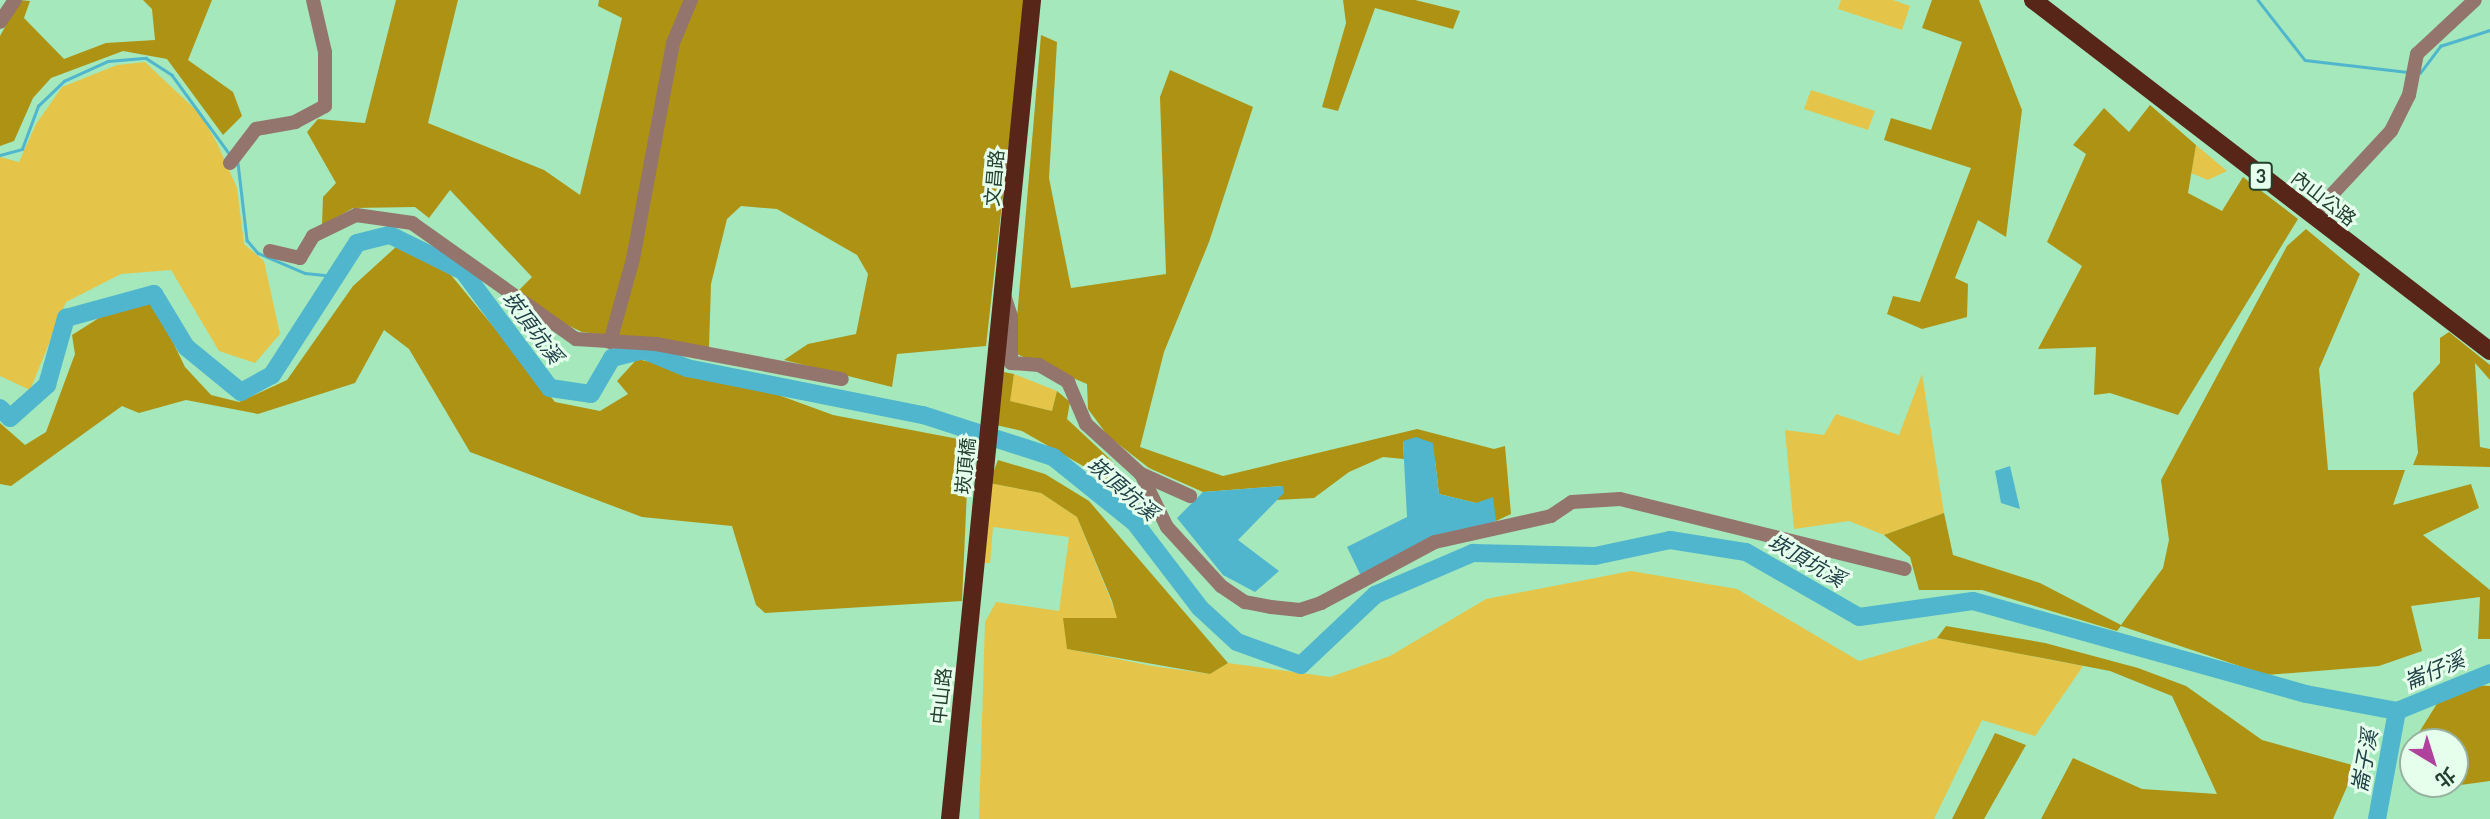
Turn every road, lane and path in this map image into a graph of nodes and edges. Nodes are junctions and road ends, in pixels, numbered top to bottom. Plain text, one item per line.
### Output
1 (15, 0) edge
2 (313, 0) edge
3 (691, 0) edge
4 (1032, 0) edge
5 (2033, 0) edge
6 (2475, 0) edge
7 (0, 22) edge
8 (230, 163) dead end
9 (2312, 216) junction
10 (270, 251) dead end
11 (1004, 295) junction
12 (610, 342) junction
13 (2490, 351) edge
14 (998, 360) joint
15 (842, 379) dead end
16 (1141, 474) junction
17 (1190, 496) dead end
18 (1905, 569) dead end
19 (974, 576) joint
20 (950, 819) edge

1 - 7 street
2 - 8 street
3 - 12 street
4 - 11 main road, 文昌路
5 - 9 main road, 內山公路 / 3
6 - 9 street
9 - 13 main road, 內山公路 / 3
10 - 12 street
11 - 14 main road, 文昌路
11 - 16 street
12 - 15 street
14 - 19 main road, 崁頂橋
16 - 17 street
16 - 18 street
19 - 20 main road, 中山路

